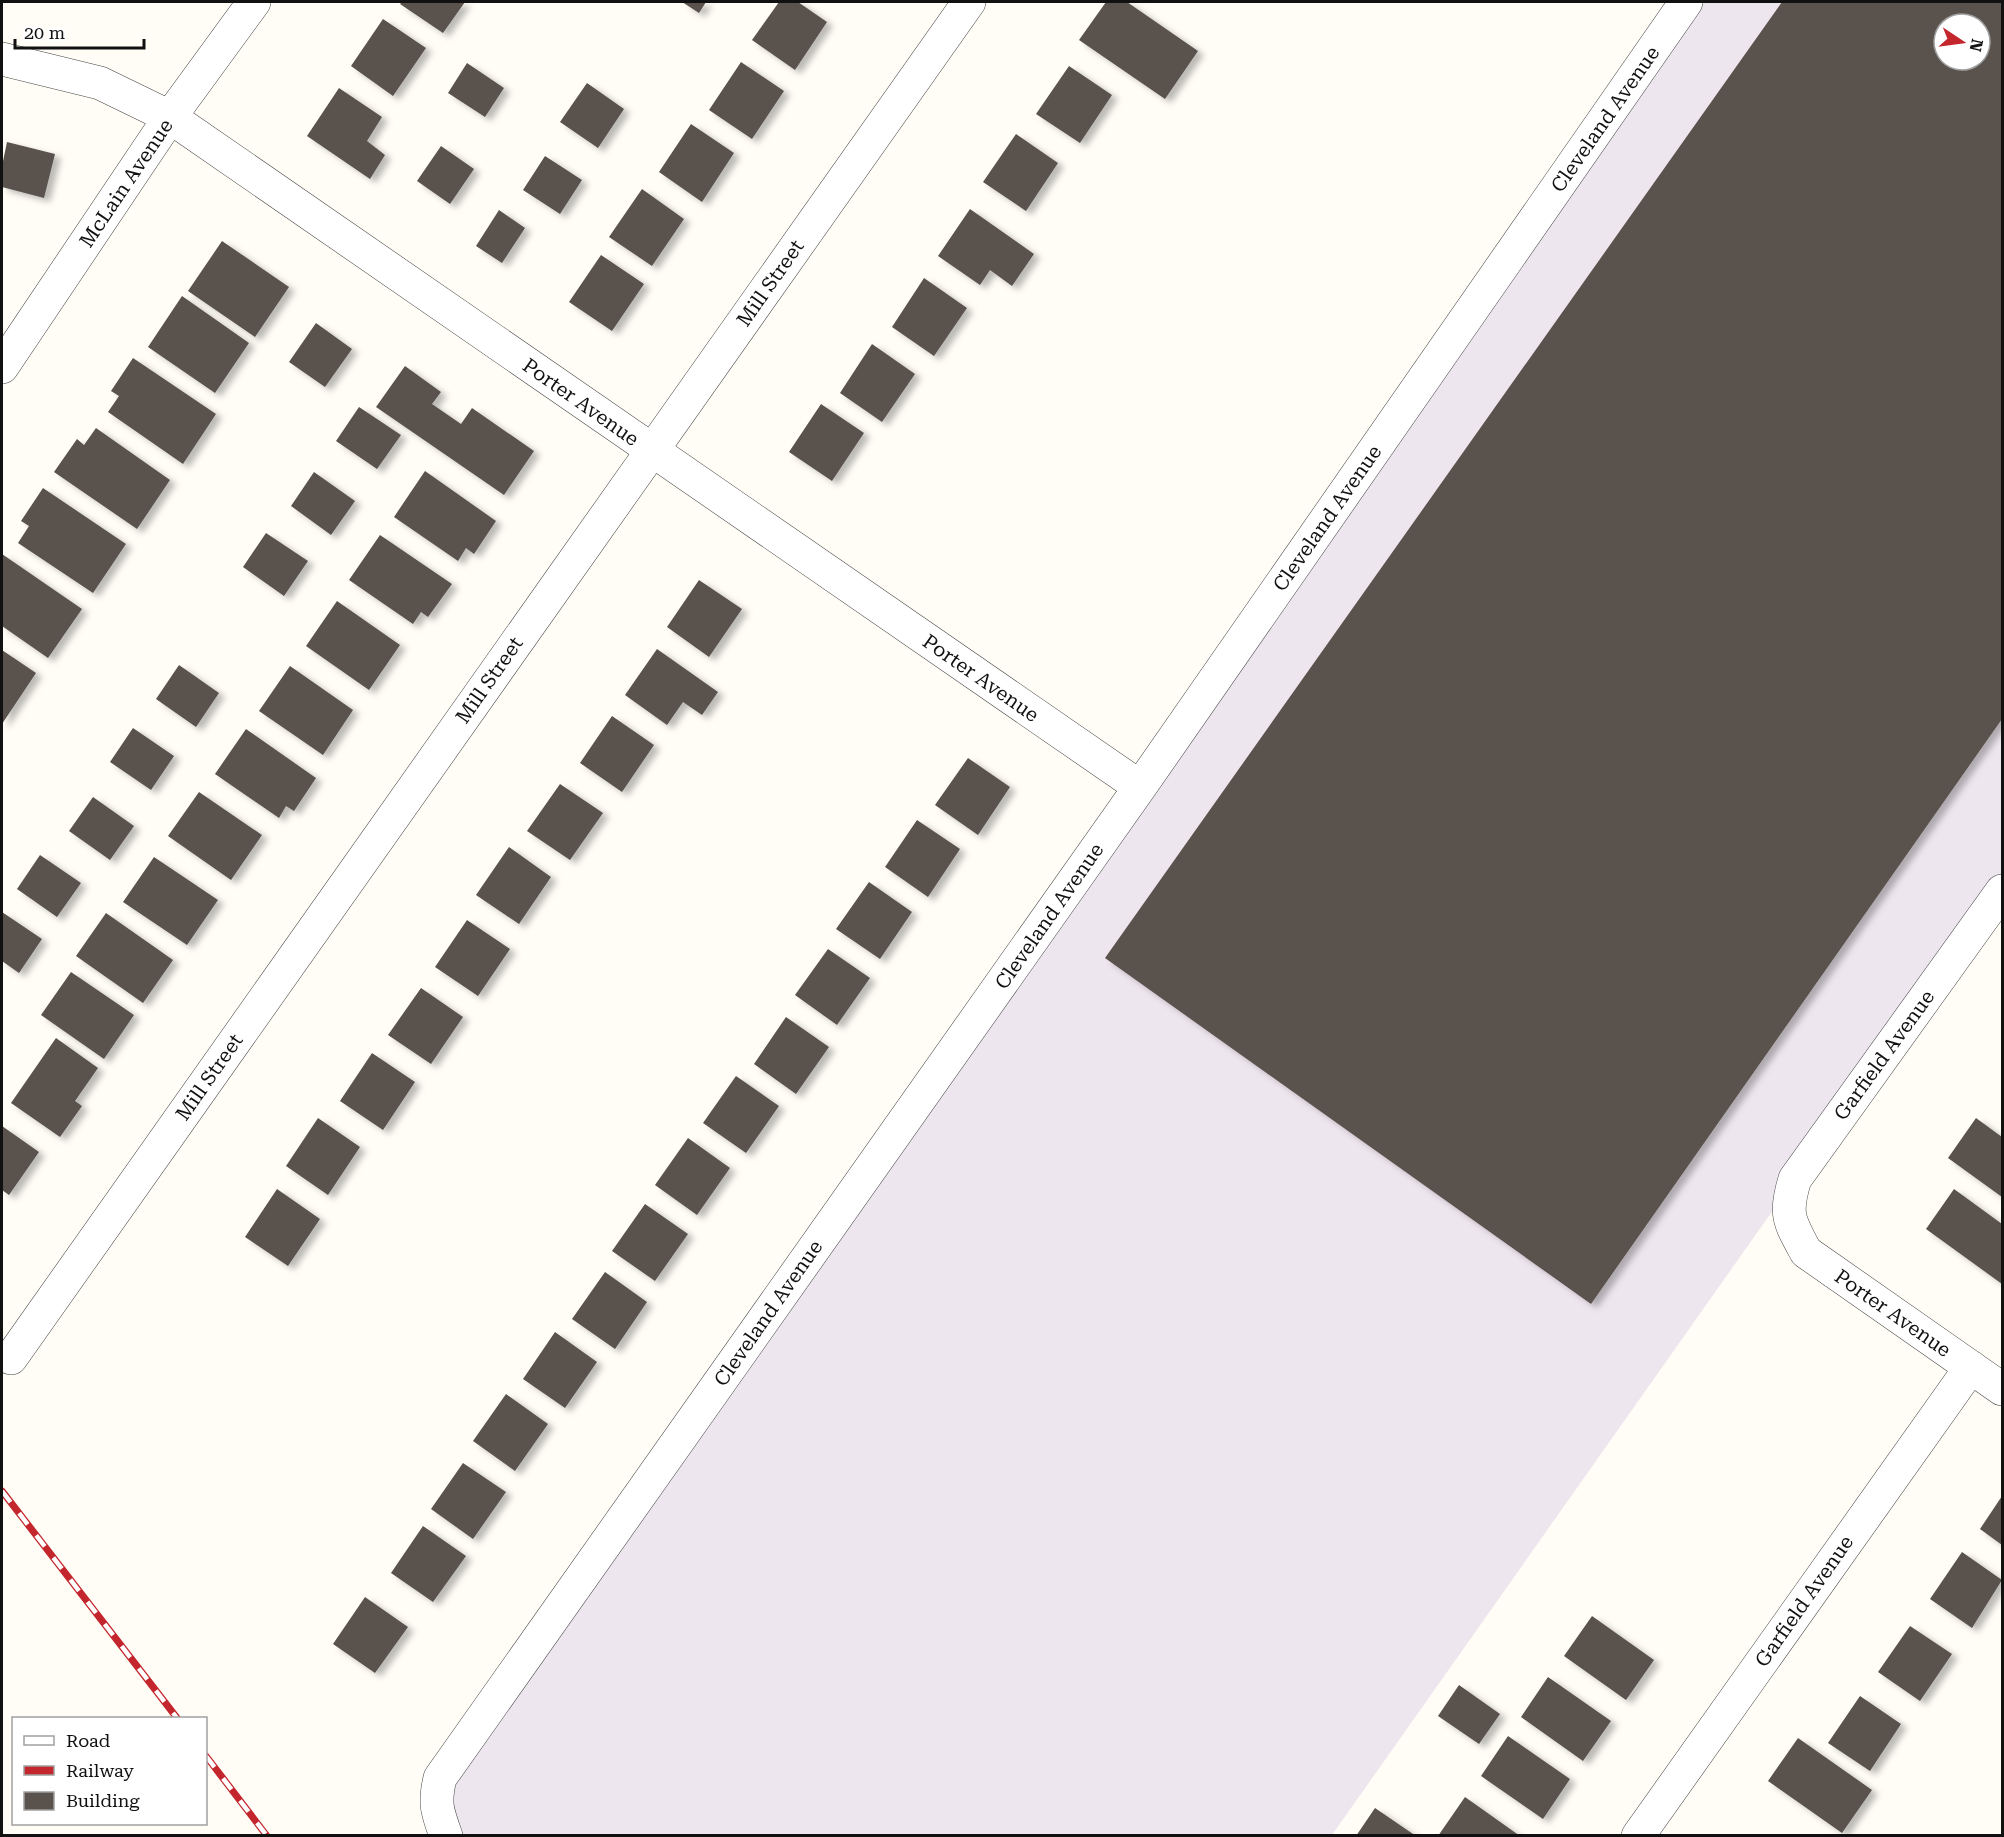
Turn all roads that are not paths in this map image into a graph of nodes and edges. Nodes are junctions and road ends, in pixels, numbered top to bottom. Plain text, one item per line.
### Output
1 (254, 2) edge
2 (969, 2) edge
3 (1686, 2) edge
4 (2, 59) edge
5 (170, 117) junction
6 (2, 367) edge
7 (651, 450) junction
8 (1140, 788) junction
9 (2002, 891) edge
10 (1793, 1228) joint
11 (11, 1358) dead end
12 (1971, 1368) junction
13 (2002, 1389) edge
14 (446, 1836) edge
15 (1638, 1836) edge

1 - 5 street, McLain Avenue
2 - 7 street, Mill Street
3 - 8 street, Cleveland Avenue
4 - 5 street, Porter Avenue
5 - 6 street, McLain Avenue
5 - 7 street, Porter Avenue
7 - 8 street, Porter Avenue
7 - 11 street, Mill Street
8 - 14 street, Cleveland Avenue
9 - 10 street, Garfield Avenue
10 - 12 street, Porter Avenue
12 - 13 street, Porter Avenue
12 - 15 street, Garfield Avenue

